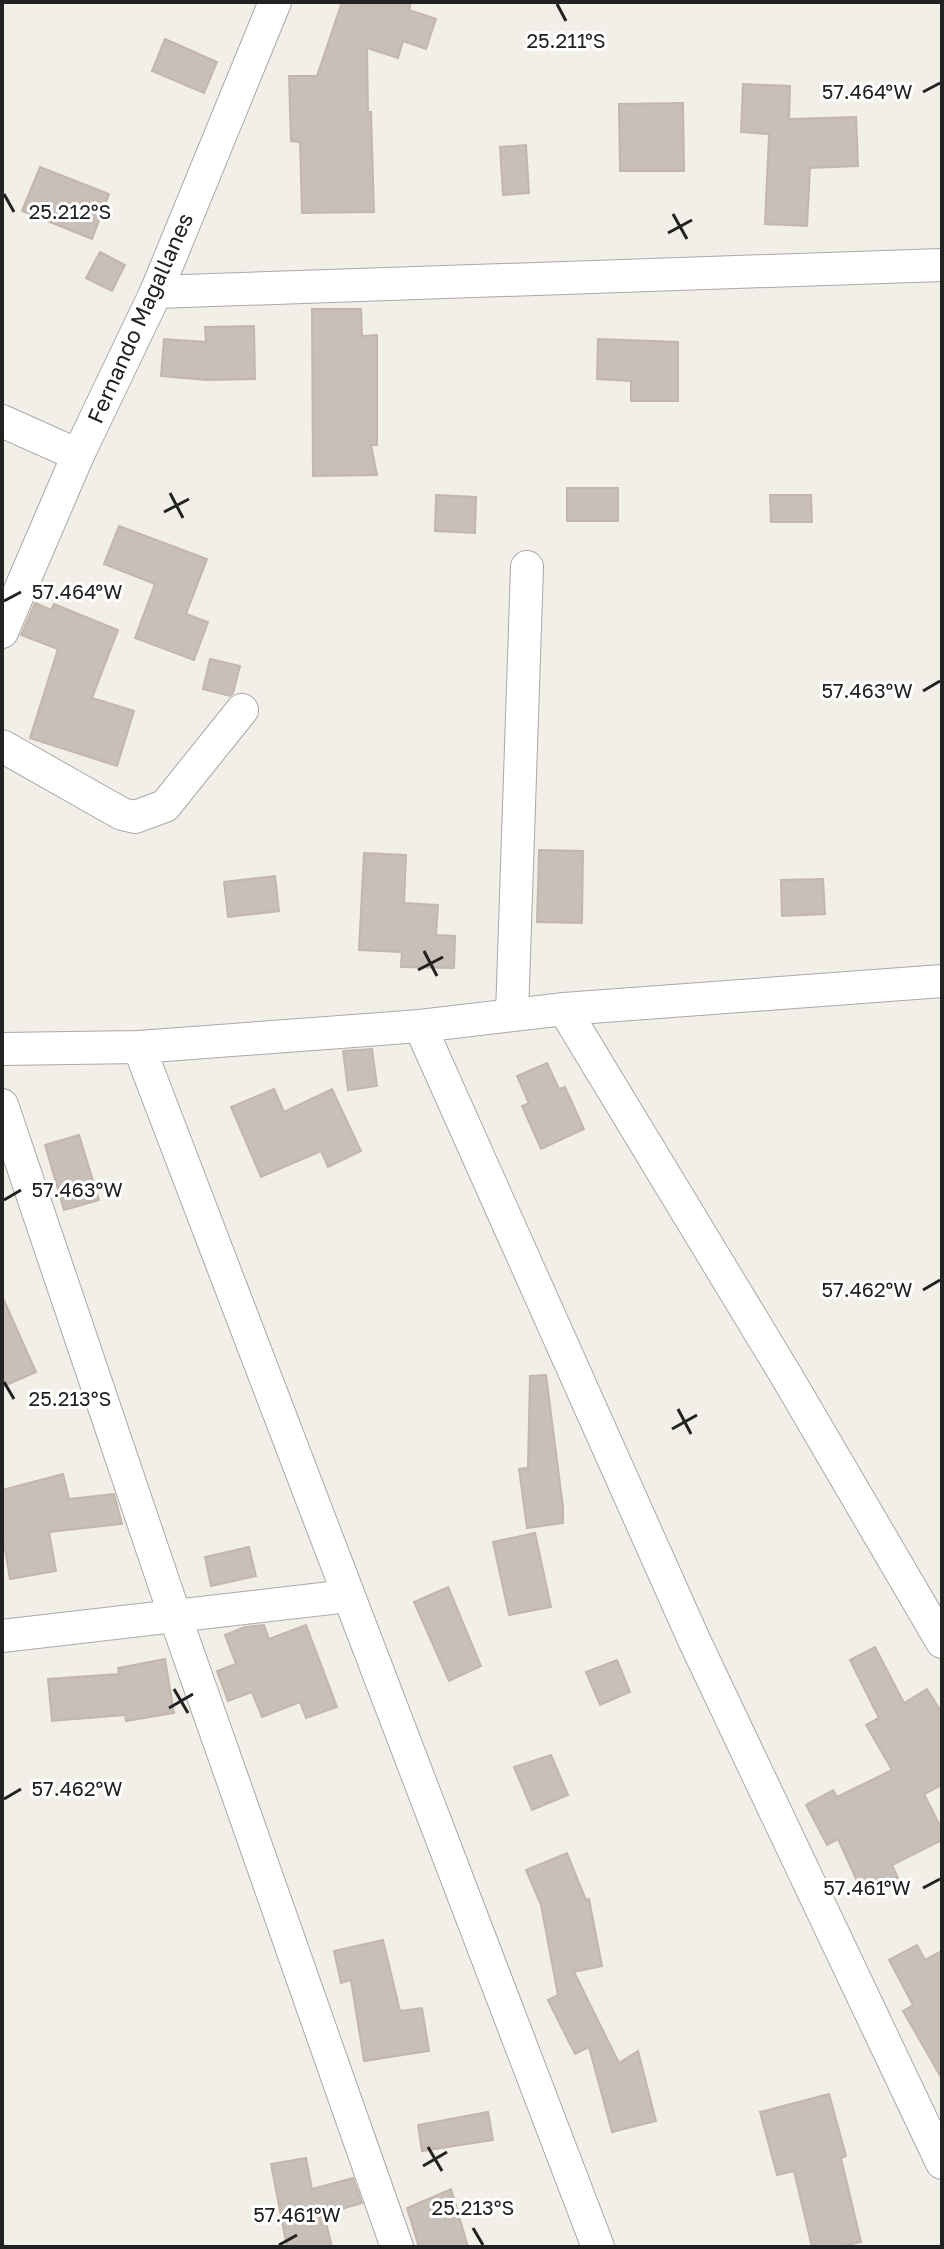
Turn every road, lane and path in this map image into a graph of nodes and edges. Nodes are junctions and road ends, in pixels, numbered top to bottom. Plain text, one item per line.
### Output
1 (275, 2) edge
2 (942, 265) edge
3 (156, 292) junction
4 (2, 421) edge
5 (78, 455) junction
6 (527, 567) dead end
7 (2, 632) edge
8 (242, 710) dead end
9 (2, 746) edge
10 (942, 981) edge
11 (564, 1009) junction
12 (512, 1015) junction
13 (420, 1026) junction
14 (139, 1047) junction
15 (2, 1049) edge
16 (2, 1105) edge
17 (348, 1596) junction
18 (175, 1616) junction
19 (2, 1636) edge
20 (942, 1642) edge
21 (942, 2163) edge
22 (397, 2247) edge
23 (598, 2247) edge

1 - 3 street, Fernando Magallanes
2 - 3 street
3 - 5 street, Fernando Magallanes
4 - 5 street
5 - 7 street, Fernando Magallanes
6 - 12 street
8 - 9 street
10 - 11 street
11 - 12 street
11 - 20 street
12 - 13 street
13 - 14 street
13 - 21 street
14 - 15 street
14 - 17 street
16 - 18 street
17 - 18 street
17 - 23 street
18 - 19 street
18 - 22 street

